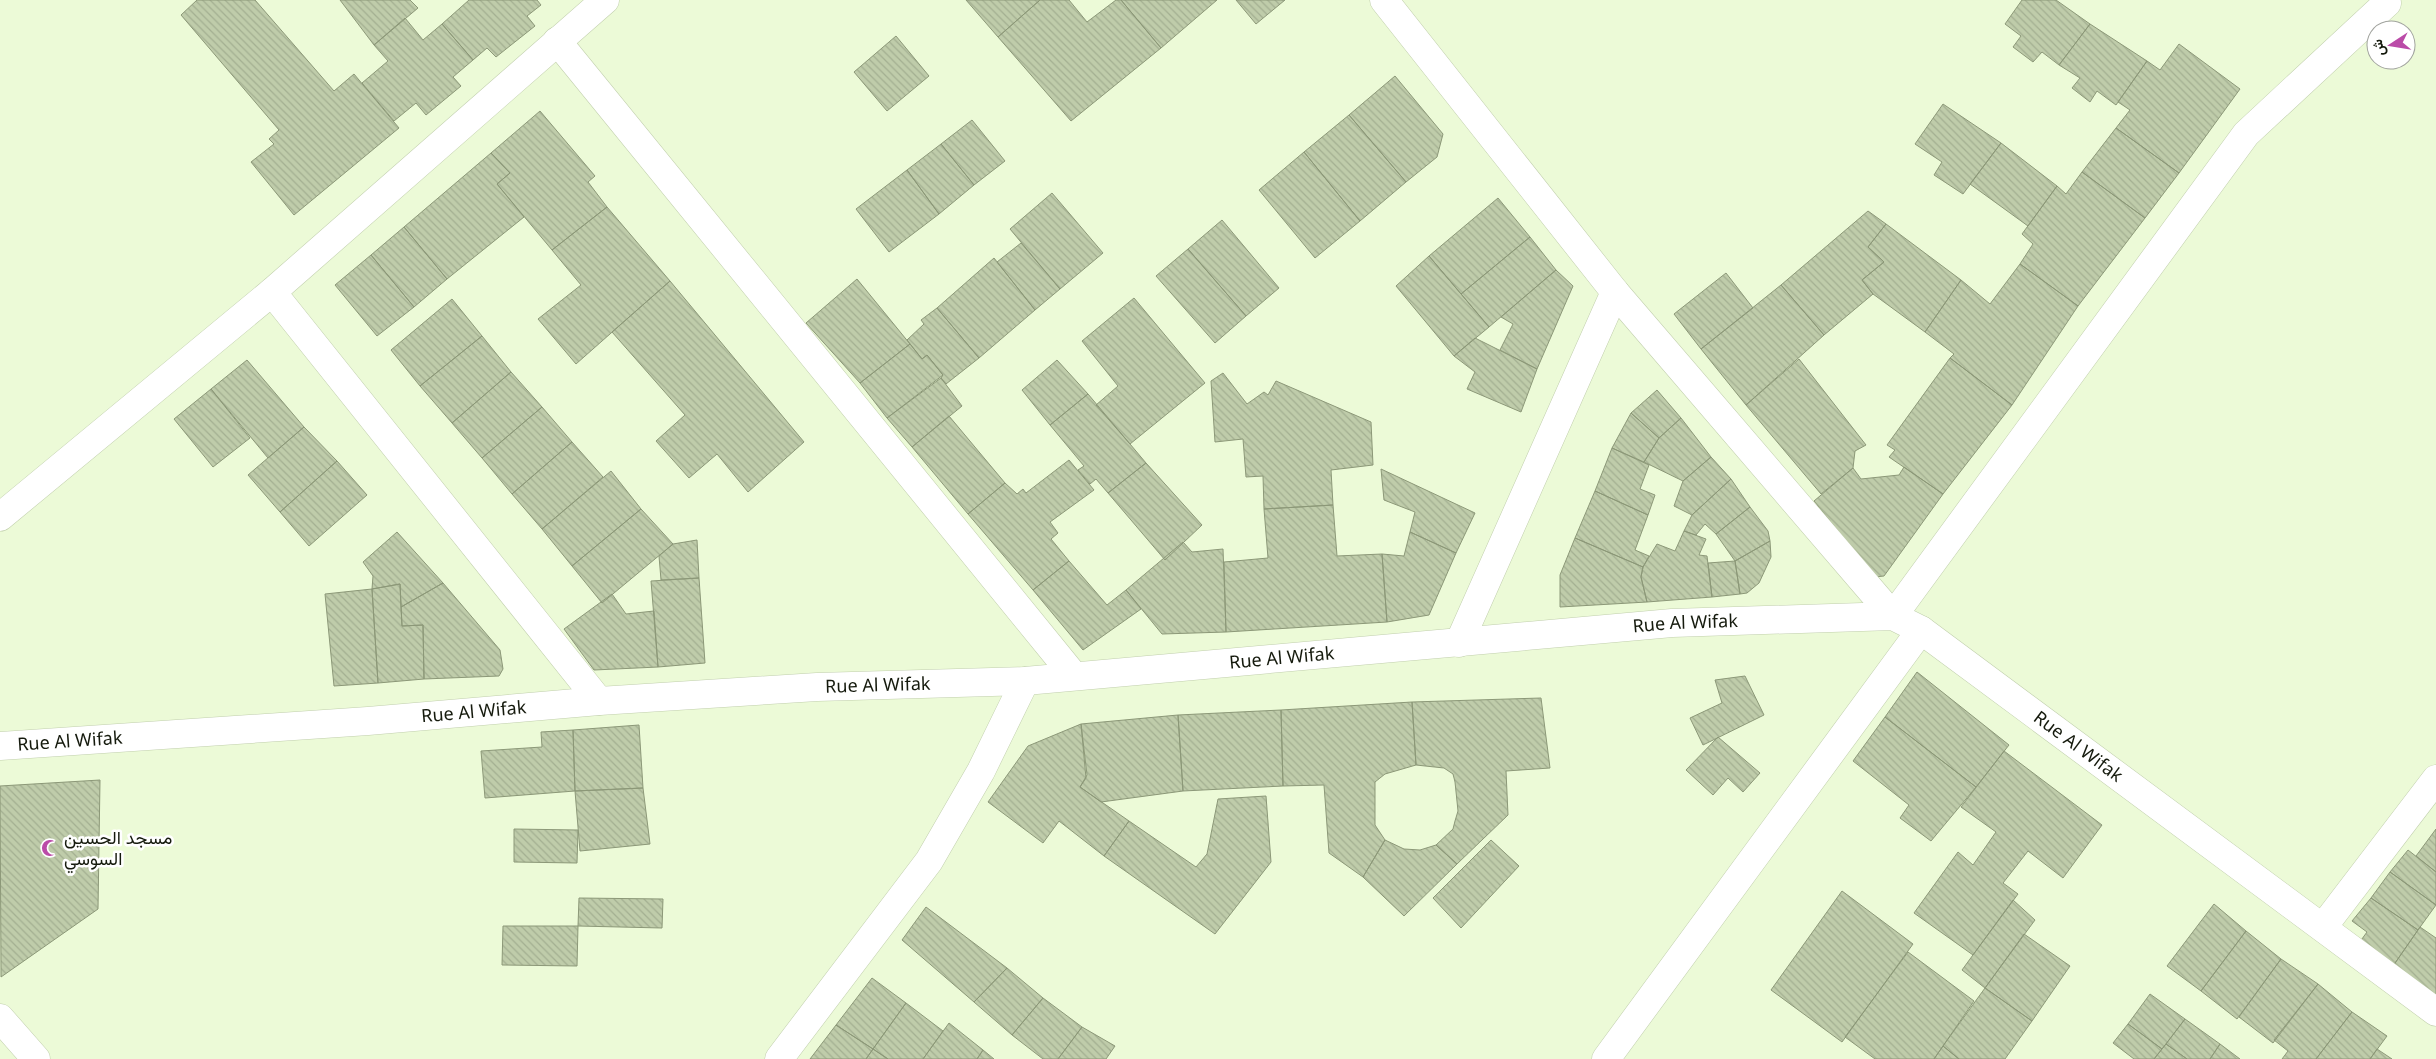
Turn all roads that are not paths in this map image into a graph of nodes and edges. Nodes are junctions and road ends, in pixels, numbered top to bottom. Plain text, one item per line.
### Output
1 (605, 0) edge
2 (1384, 0) edge
3 (2391, 1) edge
4 (557, 41) junction
5 (272, 292) junction
6 (1615, 292) junction
7 (0, 517) edge
8 (1893, 616) junction
9 (1921, 630) junction
10 (1459, 643) junction
11 (1074, 676) junction
12 (1025, 681) junction
13 (599, 701) junction
14 (0, 746) edge
15 (2436, 778) edge
16 (2323, 927) junction
17 (2436, 1012) edge
18 (0, 1018) edge
19 (36, 1059) edge
20 (779, 1059) edge
21 (1606, 1059) edge

1 - 4 street
2 - 6 street
3 - 8 street
4 - 5 street
4 - 11 street
5 - 7 street
5 - 13 street
6 - 8 street
6 - 10 street
8 - 9 street, Rue Al Wifak
8 - 10 street, Rue Al Wifak
9 - 16 street, Rue Al Wifak
9 - 21 street
10 - 11 street, Rue Al Wifak
11 - 12 street, Rue Al Wifak
12 - 13 street, Rue Al Wifak
12 - 20 street
13 - 14 street, Rue Al Wifak
15 - 16 street
16 - 17 street, Rue Al Wifak
18 - 19 street

